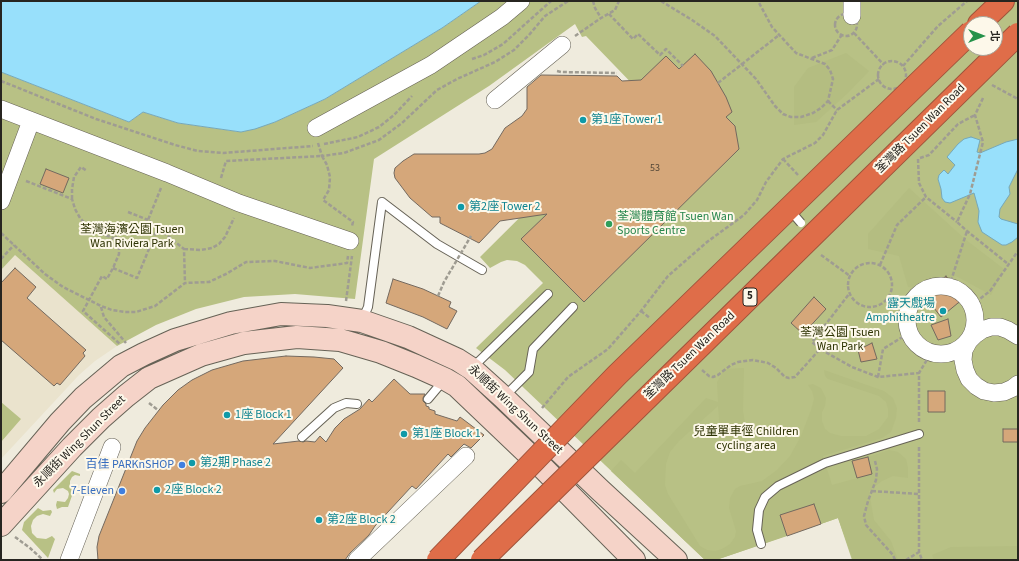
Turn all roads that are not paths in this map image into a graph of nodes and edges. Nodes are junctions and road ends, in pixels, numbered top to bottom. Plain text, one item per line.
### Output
1 (521, 1) edge
2 (1003, 1) edge
3 (987, 16) edge
4 (1018, 34) edge
5 (963, 40) edge
6 (562, 45) dead end
7 (495, 100) dead end
8 (1, 109) edge
9 (31, 121) junction
10 (316, 128) dead end
11 (1, 201) edge
12 (788, 209) junction
13 (813, 236) junction
14 (352, 245) road end
15 (482, 270) dead end
16 (548, 294) dead end
17 (573, 308) dead end
18 (362, 321) junction
19 (1018, 336) edge
20 (969, 341) junction
21 (472, 369) junction
22 (445, 379) junction
23 (1018, 384) edge
24 (503, 397) junction
25 (428, 399) dead end
26 (357, 404) dead end
27 (919, 434) road end
28 (302, 437) dead end
29 (112, 446) dead end
30 (466, 456) dead end
31 (1, 492) edge
32 (5, 529) edge
33 (761, 544) dead end
34 (69, 560) edge
35 (357, 560) edge
36 (438, 560) edge
37 (482, 560) edge
38 (634, 560) edge
39 (676, 560) edge

1 - 10 street
2 - 3 highway
4 - 13 highway, 荃灣路 Tsuen Wan Road / 5, bridge
5 - 12 highway, bridge
6 - 7 street
8 - 9 street
9 - 11 street
9 - 14 street
12 - 13 lane, bridge
12 - 36 highway, bridge
13 - 37 highway, 荃灣路 Tsuen Wan Road / 5, bridge
15 - 18 lane
16 - 21 lane
17 - 24 lane
18 - 21 street, 永順街 Wing Shun Street
18 - 31 street, 永順街 Wing Shun Street
19 - 20 street
20 - 20 street
20 - 23 street
21 - 24 street, 永順街 Wing Shun Street
22 - 25 lane
22 - 32 street, 永順街 Wing Shun Street
22 - 38 street, 永順街 Wing Shun Street
24 - 39 street, 永順街 Wing Shun Street
26 - 28 lane
27 - 33 lane
29 - 34 street
30 - 35 street

